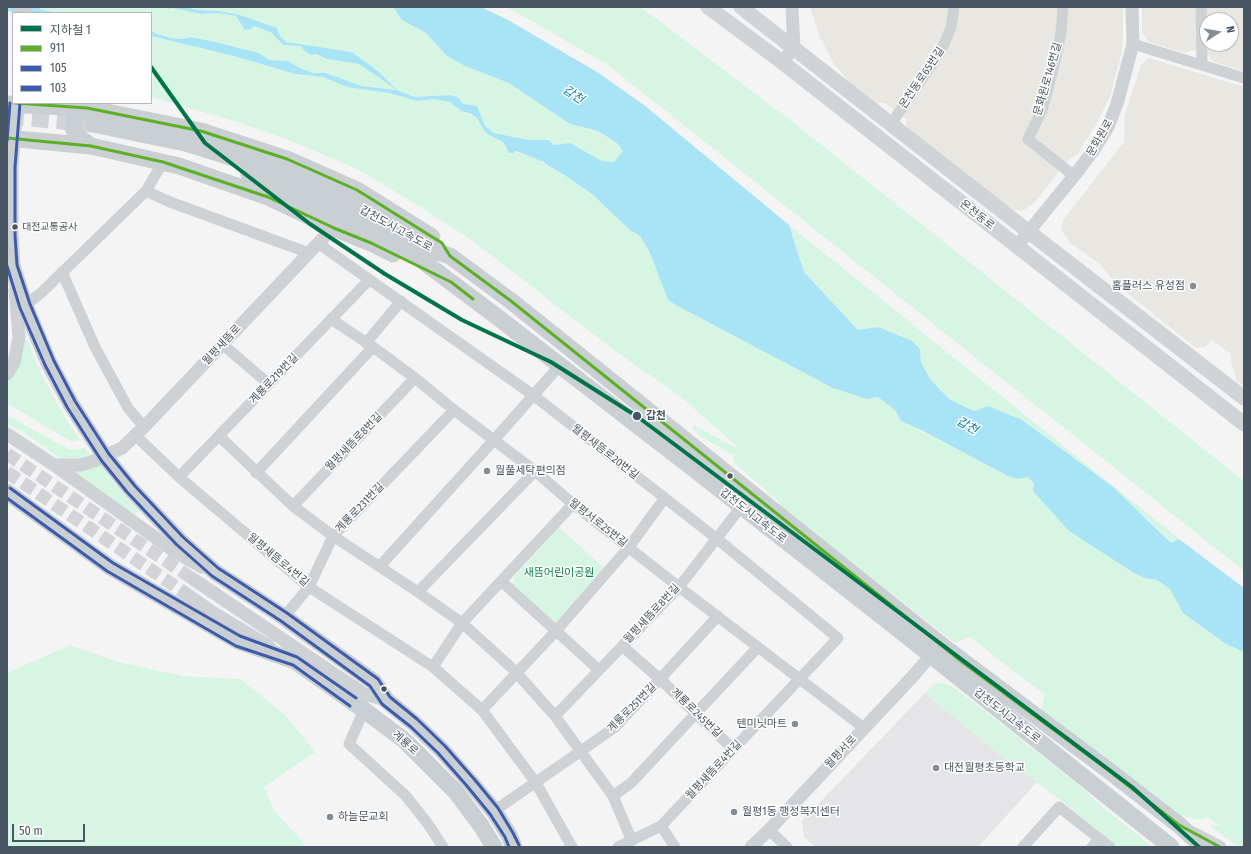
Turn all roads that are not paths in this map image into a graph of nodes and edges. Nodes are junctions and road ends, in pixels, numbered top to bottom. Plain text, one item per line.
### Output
1 (708, 7) edge
2 (741, 7) edge
3 (792, 7) edge
4 (954, 7) edge
5 (1063, 7) edge
6 (1132, 7) edge
7 (1201, 7) edge
8 (1133, 44) junction
9 (794, 48) junction
10 (782, 62) junction
11 (1202, 66) junction
12 (1244, 78) edge
13 (12, 104) edge
14 (86, 108) junction
15 (7, 122) edge
16 (891, 124) junction
17 (92, 134) junction
18 (10, 138) edge
19 (163, 162) junction
20 (1074, 176) junction
21 (146, 191) junction
22 (334, 228) junction
23 (1028, 232) junction
24 (319, 244) junction
25 (1017, 246) junction
26 (309, 253) junction
27 (450, 256) junction
28 (12, 266) junction
29 (62, 272) junction
30 (369, 280) junction
31 (451, 282) junction
32 (401, 301) junction
33 (25, 306) junction
34 (331, 320) junction
35 (222, 344) junction
36 (370, 345) junction
37 (560, 365) junction
38 (7, 374) edge
39 (415, 378) junction
40 (269, 384) junction
41 (532, 395) junction
42 (1244, 398) edge
43 (454, 410) junction
44 (1243, 424) edge
45 (140, 431) junction
46 (7, 434) edge
47 (219, 436) junction
48 (494, 440) junction
49 (7, 444) edge
50 (32, 450) junction
51 (105, 457) junction
52 (54, 466) junction
53 (535, 471) junction
54 (256, 473) junction
55 (179, 477) junction
56 (7, 492) edge
57 (664, 499) junction
58 (573, 504) junction
59 (293, 506) junction
60 (741, 507) junction
61 (333, 536) junction
62 (716, 538) junction
63 (629, 547) junction
64 (380, 566) junction
65 (192, 579) tunnel mouth
66 (501, 582) junction
67 (230, 583) junction
68 (309, 587) junction
69 (679, 587) junction
70 (418, 592) junction
71 (185, 593) tunnel mouth
72 (718, 616) junction
73 (284, 617) junction
74 (462, 623) junction
75 (556, 631) junction
76 (622, 646) junction
77 (758, 647) junction
78 (936, 650) junction
79 (295, 661) junction
80 (433, 668) junction
81 (599, 670) junction
82 (517, 672) junction
83 (799, 678) junction
84 (660, 680) junction
85 (386, 700) junction
86 (364, 710) junction
87 (482, 710) junction
88 (696, 714) junction
89 (556, 716) junction
90 (864, 728) junction
91 (733, 749) junction
92 (581, 752) junction
93 (536, 783) junction
94 (612, 796) junction
95 (494, 811) junction
96 (661, 826) junction
97 (1179, 826) junction
98 (769, 830) junction
99 (632, 841) junction
100 (1096, 843) edge
101 (1167, 846) edge
102 (444, 847) edge
103 (494, 847) edge
104 (514, 847) edge
105 (572, 847) edge
106 (618, 847) edge
107 (675, 847) edge
108 (751, 847) edge
109 (788, 847) edge
110 (1023, 847) edge
111 (1110, 847) edge
112 (1204, 847) edge
113 (1220, 847) edge

1 - 10 main road, 온천동로
2 - 9 main road, 온천동로
3 - 9 street
4 - 16 street, 온천동로65번길
5 - 20 street, 문화원로146번길
6 - 8 street, 문화원로
7 - 11 street
8 - 11 street
8 - 20 street, 문화원로
9 - 10 street
9 - 16 main road, 온천동로
10 - 25 main road, 온천동로
11 - 12 street
13 - 14 main road
13 - 18 main road
14 - 15 main road
14 - 17 main road
14 - 27 main road
16 - 23 main road, 온천동로
17 - 18 main road
17 - 19 main road
17 - 27 main road, 갑천도시고속도로
17 - 31 main road, 갑천도시고속도로
18 - 28 main road
19 - 21 street
19 - 22 main road
20 - 23 street, 문화원로
21 - 26 street
21 - 29 street
22 - 24 street, 월평새뜸로
22 - 31 main road
23 - 25 street, 문화원로
23 - 42 main road, 온천동로
24 - 26 street, 월평새뜸로
24 - 30 street, 월평새뜸로20번길
25 - 44 main road, 온천동로
26 - 35 street, 월평새뜸로
27 - 78 main road, 갑천도시고속도로
28 - 33 main road
28 - 38 street
29 - 33 street
29 - 45 street, 월평새뜸로4번길
30 - 32 street, 월평새뜸로20번길
30 - 34 street, 계룡로219번길
31 - 37 main road, 갑천도시고속도로
32 - 36 street
32 - 41 street, 월평새뜸로20번길
33 - 51 main road
34 - 36 street, 월평서로25번길
34 - 40 street, 계룡로219번길
35 - 40 street
35 - 45 street, 월평새뜸로
36 - 39 street, 월평서로25번길
36 - 54 street
37 - 41 street
37 - 60 main road, 갑천도시고속도로
39 - 43 street, 월평서로25번길
39 - 59 street, 월평새뜸로8번길
40 - 47 street, 계룡로219번길
41 - 48 street
41 - 57 street, 월평새뜸로20번길
43 - 48 street, 월평서로25번길
43 - 61 street, 계룡로231번길
45 - 51 street, 월평새뜸로
45 - 55 street, 월평새뜸로4번길
46 - 50 street
47 - 54 street
47 - 55 street, 계룡로219번길
48 - 53 street, 월평서로25번길
48 - 64 street
49 - 50 street
50 - 52 street
51 - 52 street, 월평새뜸로
51 - 67 main road, 계룡로
52 - 67 street
53 - 58 street, 월평서로25번길
53 - 70 street
54 - 59 street
55 - 68 street, 월평새뜸로4번길
56 - 79 main road, 계룡로
57 - 62 street, 월평새뜸로20번길
57 - 63 street
58 - 63 street, 월평서로25번길
58 - 66 street
59 - 61 street
60 - 62 street, 월평새뜸로8번길
60 - 78 main road, 갑천도시고속도로
61 - 64 street
61 - 68 street, 계룡로231번길
62 - 69 street, 월평새뜸로8번길
62 - 83 street, 월평새뜸로20번길
63 - 69 street, 월평서로25번길
63 - 75 street
64 - 70 street
65 - 85 street
66 - 74 street
66 - 75 street
67 - 73 main road, 계룡로
68 - 73 street, 계룡로231번길
68 - 80 street, 월평새뜸로4번길
69 - 72 street, 월평서로25번길
69 - 76 street, 월평새뜸로8번길
70 - 74 street
71 - 79 street
72 - 77 street, 월평서로25번길
72 - 84 street, 계룡로251번길
73 - 85 main road, 계룡로
74 - 80 street
74 - 82 street
75 - 81 street
75 - 82 street
76 - 81 street, 월평새뜸로8번길
76 - 84 street, 계룡로245번길
77 - 83 street, 월평서로25번길
77 - 88 street
78 - 90 street, 월평서로
78 - 97 main road, 갑천도시고속도로
78 - 101 main road, 갑천도시고속도로
79 - 86 main road, 계룡로
80 - 87 street, 월평새뜸로4번길
81 - 89 street, 월평새뜸로8번길
82 - 87 street
82 - 89 street
83 - 90 street, 월평서로25번길
83 - 91 street, 월평새뜸로4번길
84 - 88 street, 계룡로245번길
84 - 92 street, 계룡로251번길
85 - 95 main road, 계룡로
86 - 102 street
86 - 103 main road, 계룡로
87 - 93 street, 월평새뜸로4번길
88 - 91 street, 계룡로245번길
88 - 94 street
89 - 92 street
90 - 98 street, 월평서로
91 - 96 street, 월평새뜸로4번길
92 - 93 street, 계룡로251번길
92 - 94 street
93 - 95 street, 계룡로251번길
93 - 105 street, 월평새뜸로4번길
94 - 99 street
95 - 104 main road, 계룡로
96 - 99 street, 월평새뜸로4번길
96 - 107 street
97 - 112 main road, 갑천도시고속도로
97 - 113 street
98 - 108 street, 월평서로
98 - 109 street
99 - 106 street, 월평새뜸로4번길
100 - 110 street
100 - 111 street

